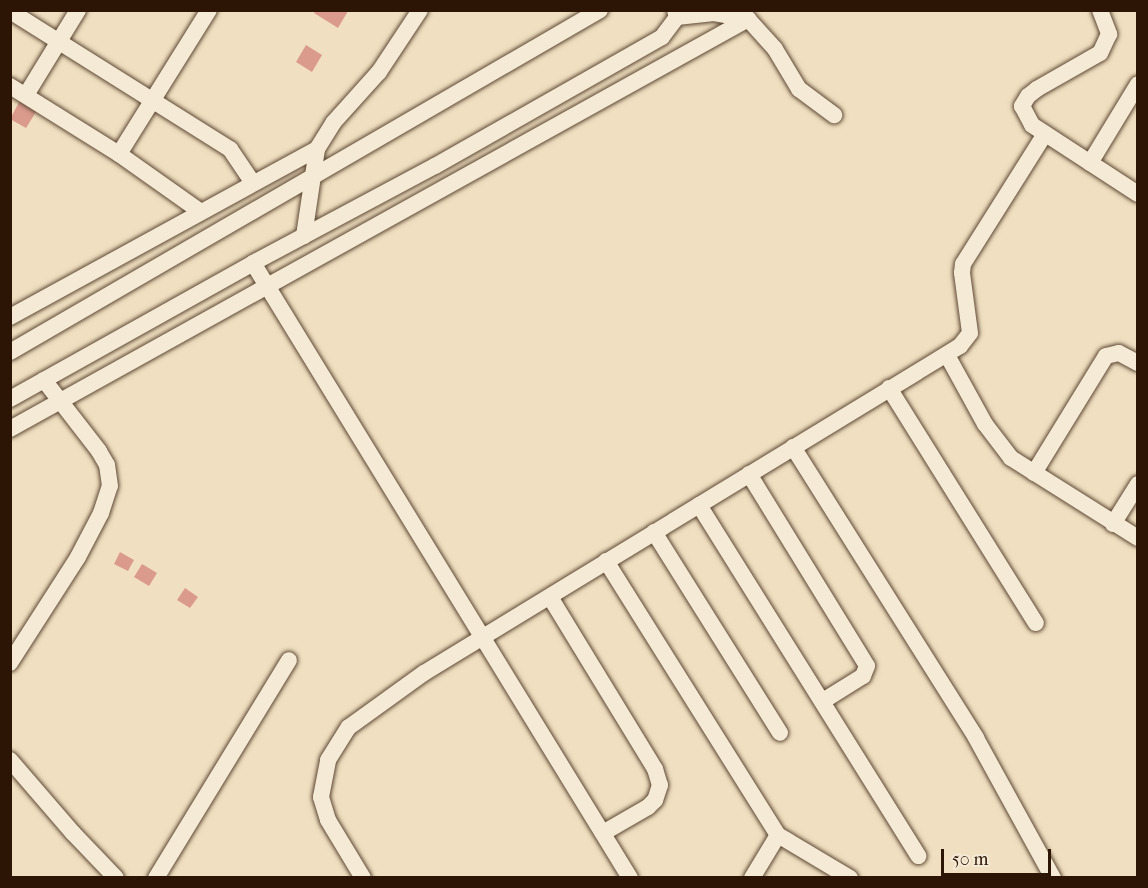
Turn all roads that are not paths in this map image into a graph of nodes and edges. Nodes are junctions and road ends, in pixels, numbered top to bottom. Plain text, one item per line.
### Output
1 (78, 10) edge
2 (209, 10) edge
3 (420, 10) edge
4 (600, 10) edge
5 (1100, 10) edge
6 (10, 11) edge
7 (676, 14) edge
8 (748, 20) junction
9 (59, 41) junction
10 (1137, 84) edge
11 (10, 86) edge
12 (26, 95) junction
13 (153, 100) junction
14 (834, 115) dead end
15 (1045, 134) junction
16 (317, 149) junction
17 (118, 154) junction
18 (1090, 163) junction
19 (314, 175) junction
20 (253, 183) junction
21 (1137, 193) edge
22 (201, 212) junction
23 (304, 236) junction
24 (253, 263) junction
25 (267, 286) junction
26 (10, 317) edge
27 (10, 352) edge
28 (947, 355) junction
29 (1137, 363) edge
30 (44, 380) junction
31 (889, 388) junction
32 (10, 399) edge
33 (60, 401) junction
34 (10, 429) edge
35 (793, 447) junction
36 (1034, 473) junction
37 (749, 474) junction
38 (1137, 484) edge
39 (699, 505) junction
40 (1113, 524) junction
41 (654, 532) junction
42 (1137, 538) edge
43 (606, 561) junction
44 (550, 597) junction
45 (1036, 623) dead end
46 (485, 639) junction
47 (289, 660) dead end
48 (10, 663) edge
49 (823, 701) junction
50 (780, 733) dead end
51 (10, 760) edge
52 (603, 833) junction
53 (778, 835) junction
54 (918, 856) dead end
55 (824, 872) edge
56 (1053, 877) edge
57 (116, 878) edge
58 (156, 878) edge
59 (363, 878) edge
60 (630, 878) edge
61 (752, 878) edge
62 (850, 878) edge

1 - 9 street
2 - 13 street
3 - 16 street
4 - 19 street
5 - 15 street
6 - 9 street
7 - 8 street
7 - 23 street
8 - 14 street
8 - 25 street
9 - 12 street
9 - 13 street
10 - 18 street
11 - 12 street
12 - 17 street
13 - 17 street
13 - 20 street
15 - 18 street
15 - 28 street
16 - 19 street
16 - 20 street
17 - 22 street
18 - 21 street
19 - 23 street
19 - 27 street
20 - 22 street
22 - 26 street
23 - 24 street
24 - 25 street
24 - 30 street
25 - 33 street
25 - 46 street
28 - 31 street
28 - 36 street
29 - 36 street
30 - 32 street
30 - 33 street
31 - 35 street
31 - 45 street
33 - 34 street
33 - 48 street
35 - 37 street
35 - 56 street
36 - 40 street
37 - 39 street
37 - 49 street
38 - 40 street
39 - 41 street
39 - 49 street
40 - 42 street
41 - 43 street
41 - 50 street
43 - 44 street
43 - 53 street
44 - 46 street
44 - 52 street
46 - 52 street
46 - 59 street
47 - 58 street
49 - 54 street
51 - 57 street
52 - 60 street
53 - 55 street
53 - 61 street
55 - 62 street

